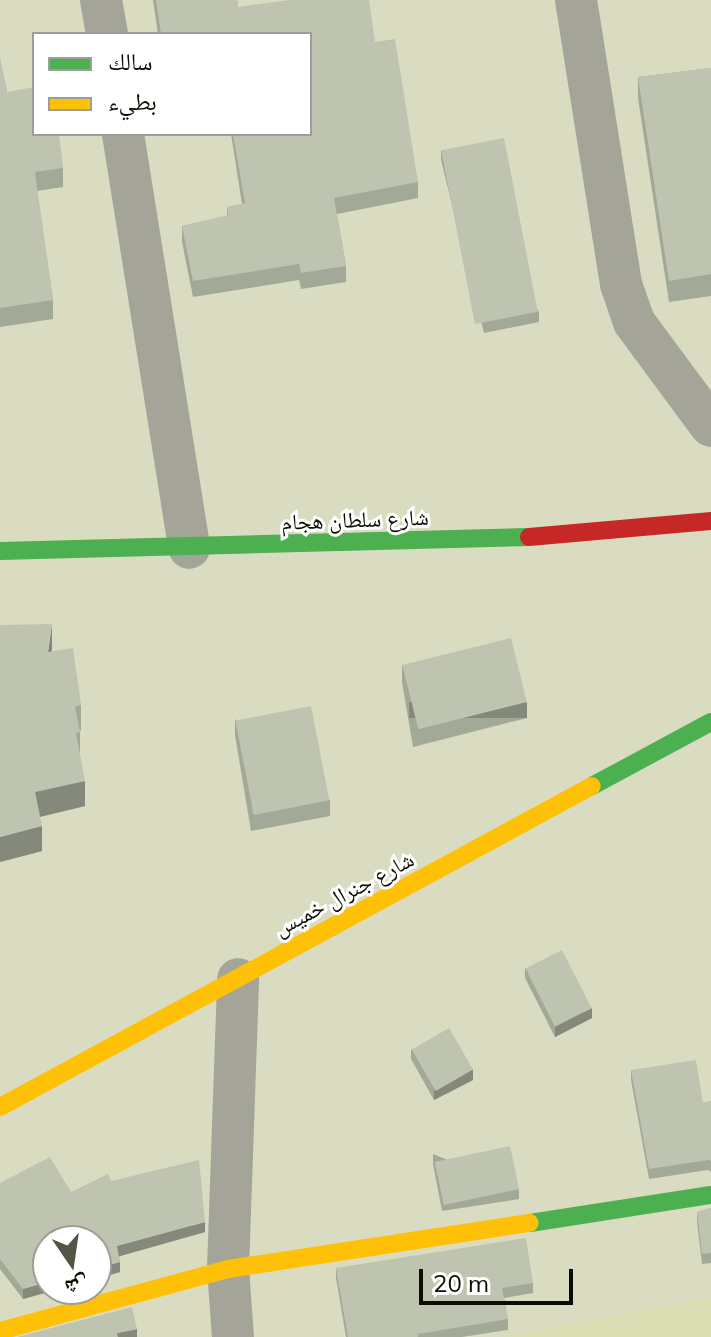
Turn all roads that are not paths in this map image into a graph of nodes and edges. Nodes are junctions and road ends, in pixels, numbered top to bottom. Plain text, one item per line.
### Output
1 (101, 0) edge
2 (576, 0) edge
3 (107, 32) edge
4 (123, 136) edge
5 (711, 426) edge
6 (711, 521) edge
7 (189, 548) junction
8 (0, 551) edge
9 (711, 722) edge
10 (238, 979) junction
11 (0, 1107) edge
12 (711, 1195) edge
13 (228, 1269) junction
14 (0, 1331) edge
15 (233, 1337) edge

1 - 3 street
2 - 5 street
4 - 7 street
6 - 7 main road, شارع سلطان هجام
7 - 8 main road, شارع سلطان هجام
9 - 10 main road, شارع جنرال خميس
10 - 11 main road, شارع جنرال خميس
10 - 13 street
12 - 13 main road
13 - 14 main road
13 - 15 street

